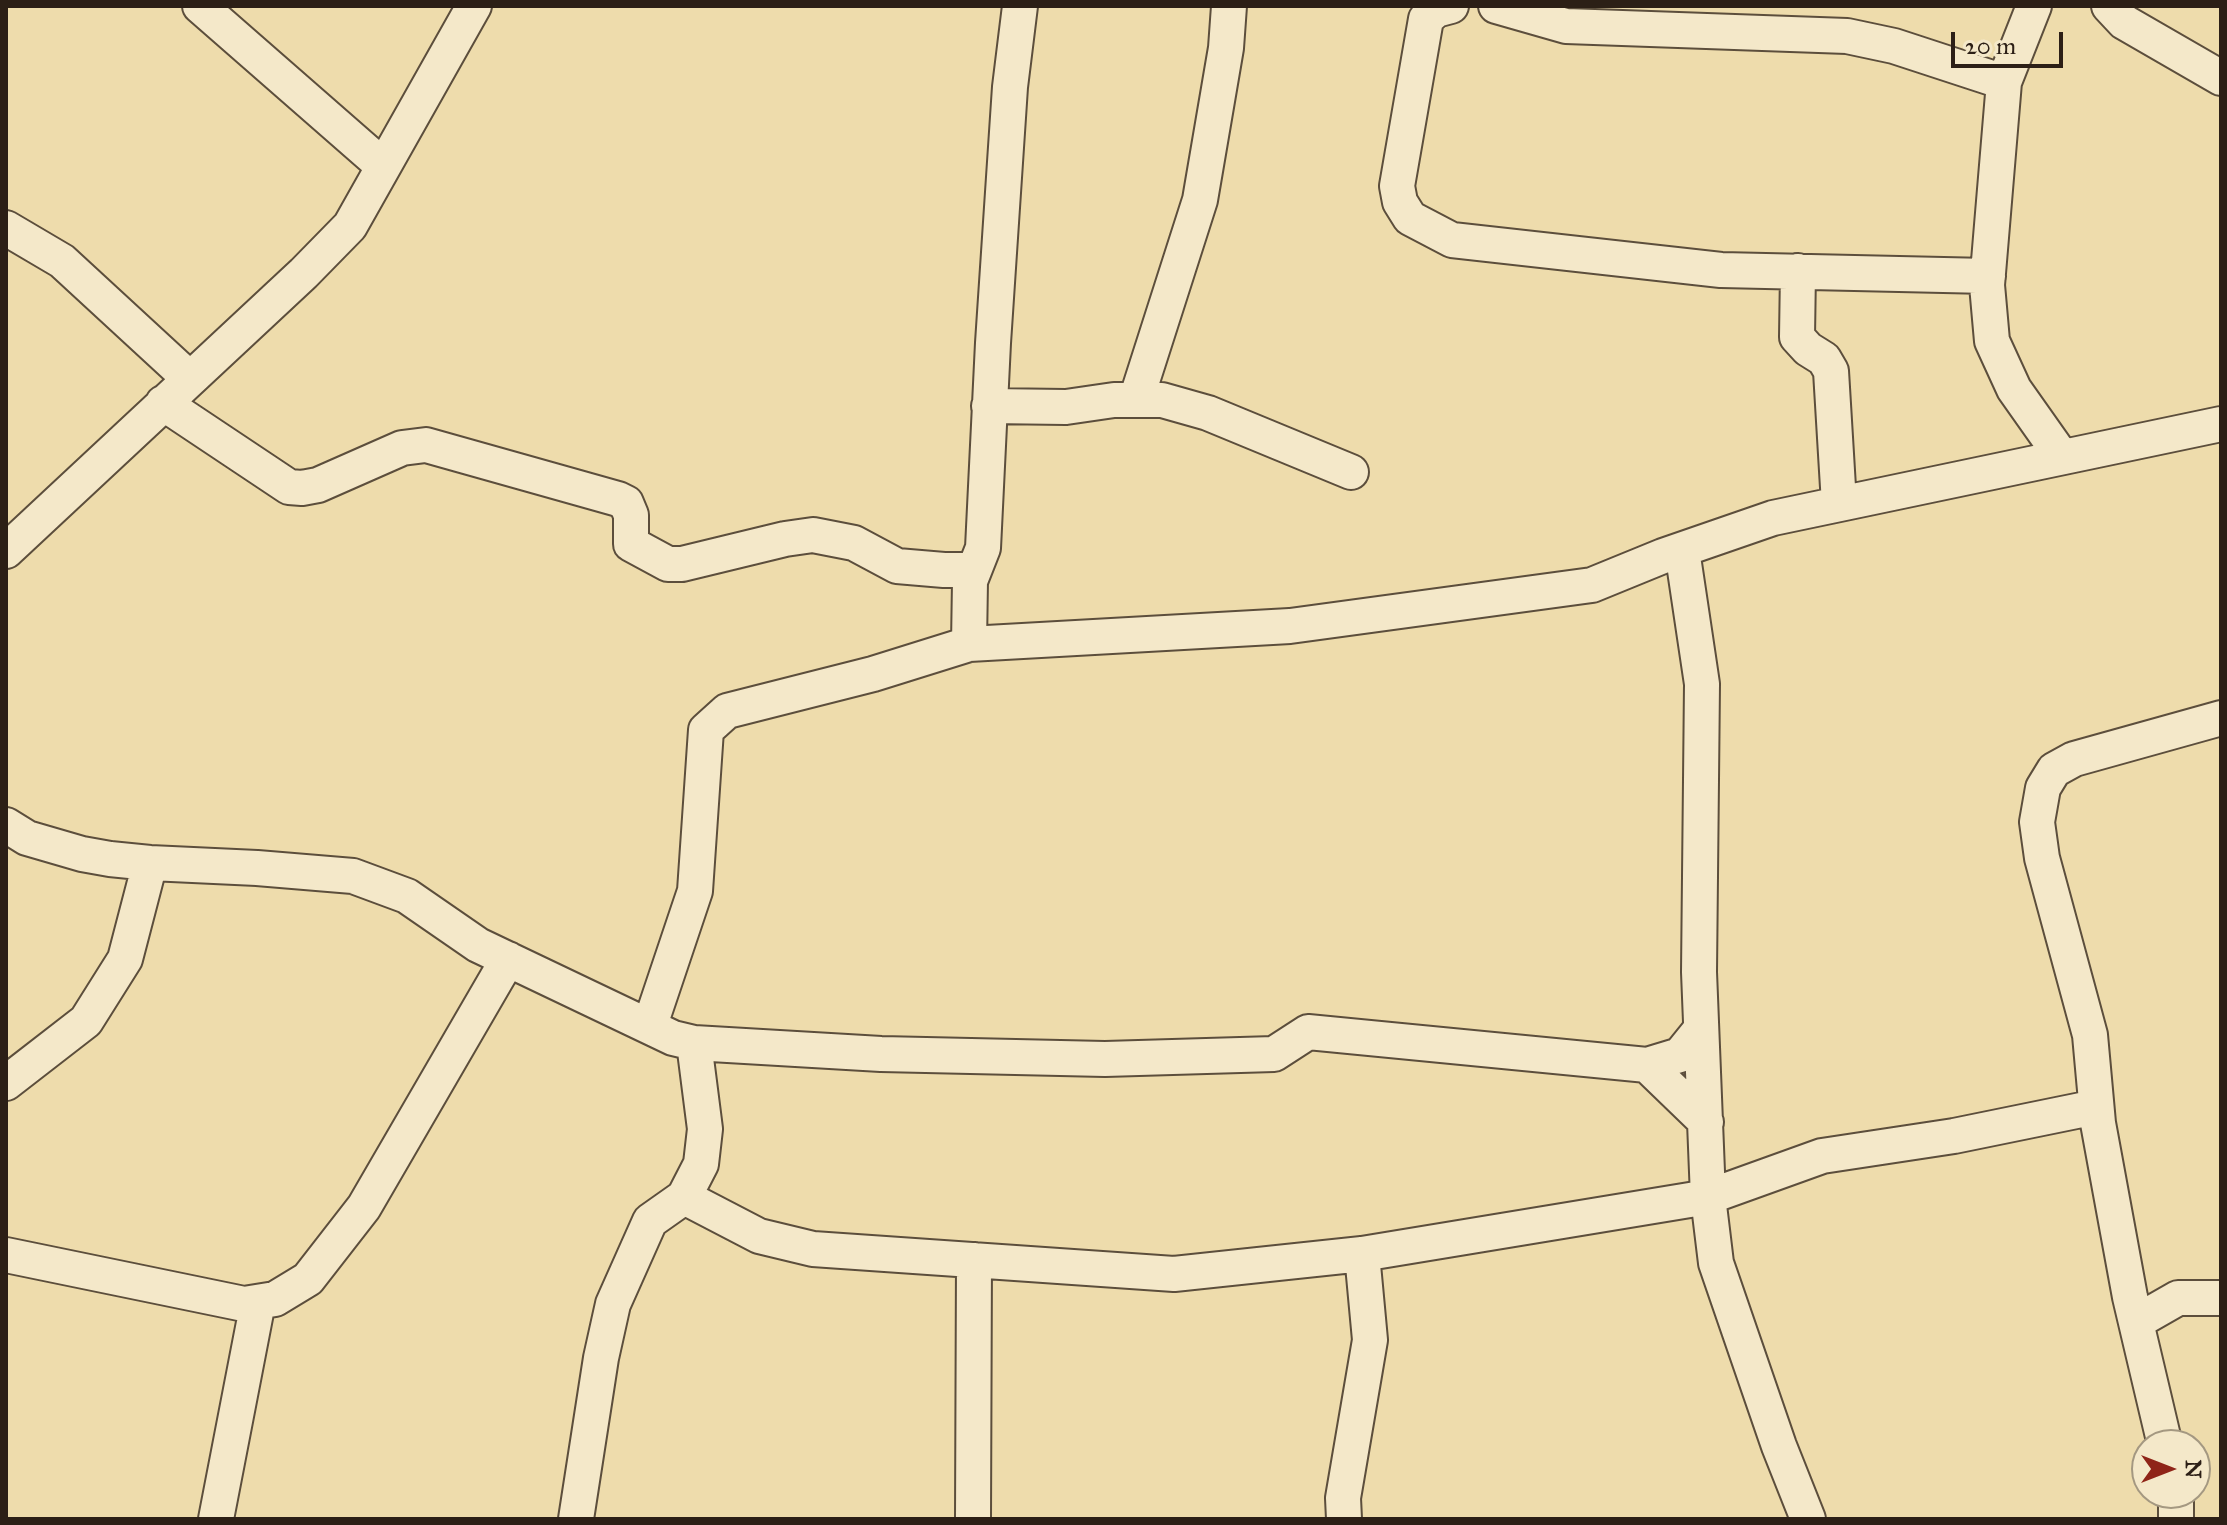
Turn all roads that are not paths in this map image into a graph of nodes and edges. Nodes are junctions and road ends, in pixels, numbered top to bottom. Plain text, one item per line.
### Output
1 (200, 6) edge
2 (474, 6) edge
3 (1020, 6) edge
4 (1229, 6) edge
5 (1451, 6) edge
6 (1496, 6) edge
7 (2034, 6) edge
8 (2109, 6) edge
9 (2221, 78) edge
10 (2004, 82) junction
11 (383, 166) junction
12 (6, 228) edge
13 (1798, 271) junction
14 (1988, 276) junction
15 (190, 379) junction
16 (1136, 400) junction
17 (163, 403) junction
18 (989, 406) junction
19 (2221, 424) edge
20 (2062, 457) junction
21 (1351, 472) dead end
22 (1839, 504) junction
23 (1682, 550) junction
24 (6, 551) edge
25 (973, 570) junction
26 (969, 644) junction
27 (2221, 718) edge
28 (6, 825) edge
29 (150, 863) junction
30 (508, 959) junction
31 (650, 1025) junction
32 (1701, 1029) junction
33 (694, 1043) junction
34 (1647, 1065) junction
35 (6, 1083) edge
36 (2096, 1107) junction
37 (1706, 1122) junction
38 (684, 1197) junction
39 (1708, 1197) junction
40 (1362, 1254) junction
41 (6, 1255) edge
42 (974, 1260) junction
43 (2125, 1270) junction
44 (2178, 1298) junction
45 (2221, 1298) edge
46 (258, 1302) junction
47 (2136, 1322) junction
48 (2161, 1429) edge
49 (216, 1519) edge
50 (576, 1519) edge
51 (973, 1519) edge
52 (1344, 1519) edge
53 (1808, 1519) edge

1 - 11 street
2 - 11 street
3 - 18 street
4 - 16 street
5 - 13 street
6 - 10 street
7 - 10 street
8 - 9 street
10 - 14 street
11 - 15 street
12 - 15 street
13 - 14 street
13 - 22 street
14 - 20 street
15 - 17 street
16 - 18 street
16 - 21 street
17 - 24 street
17 - 25 street
18 - 25 street
19 - 20 street
20 - 22 street
22 - 23 street
23 - 26 street
23 - 32 street
25 - 26 street
26 - 31 street
27 - 36 street
28 - 29 street
29 - 30 street
29 - 35 street
30 - 31 street
30 - 46 street
31 - 33 street
32 - 34 street
32 - 37 street
33 - 34 street
33 - 38 street
34 - 37 street
36 - 39 street
36 - 43 street
37 - 39 street
38 - 42 street
38 - 50 street
39 - 40 street
39 - 53 street
40 - 42 street
40 - 52 street
41 - 46 street
42 - 51 street
43 - 44 street
43 - 47 street
44 - 45 street
44 - 47 street
46 - 49 street
47 - 48 street

